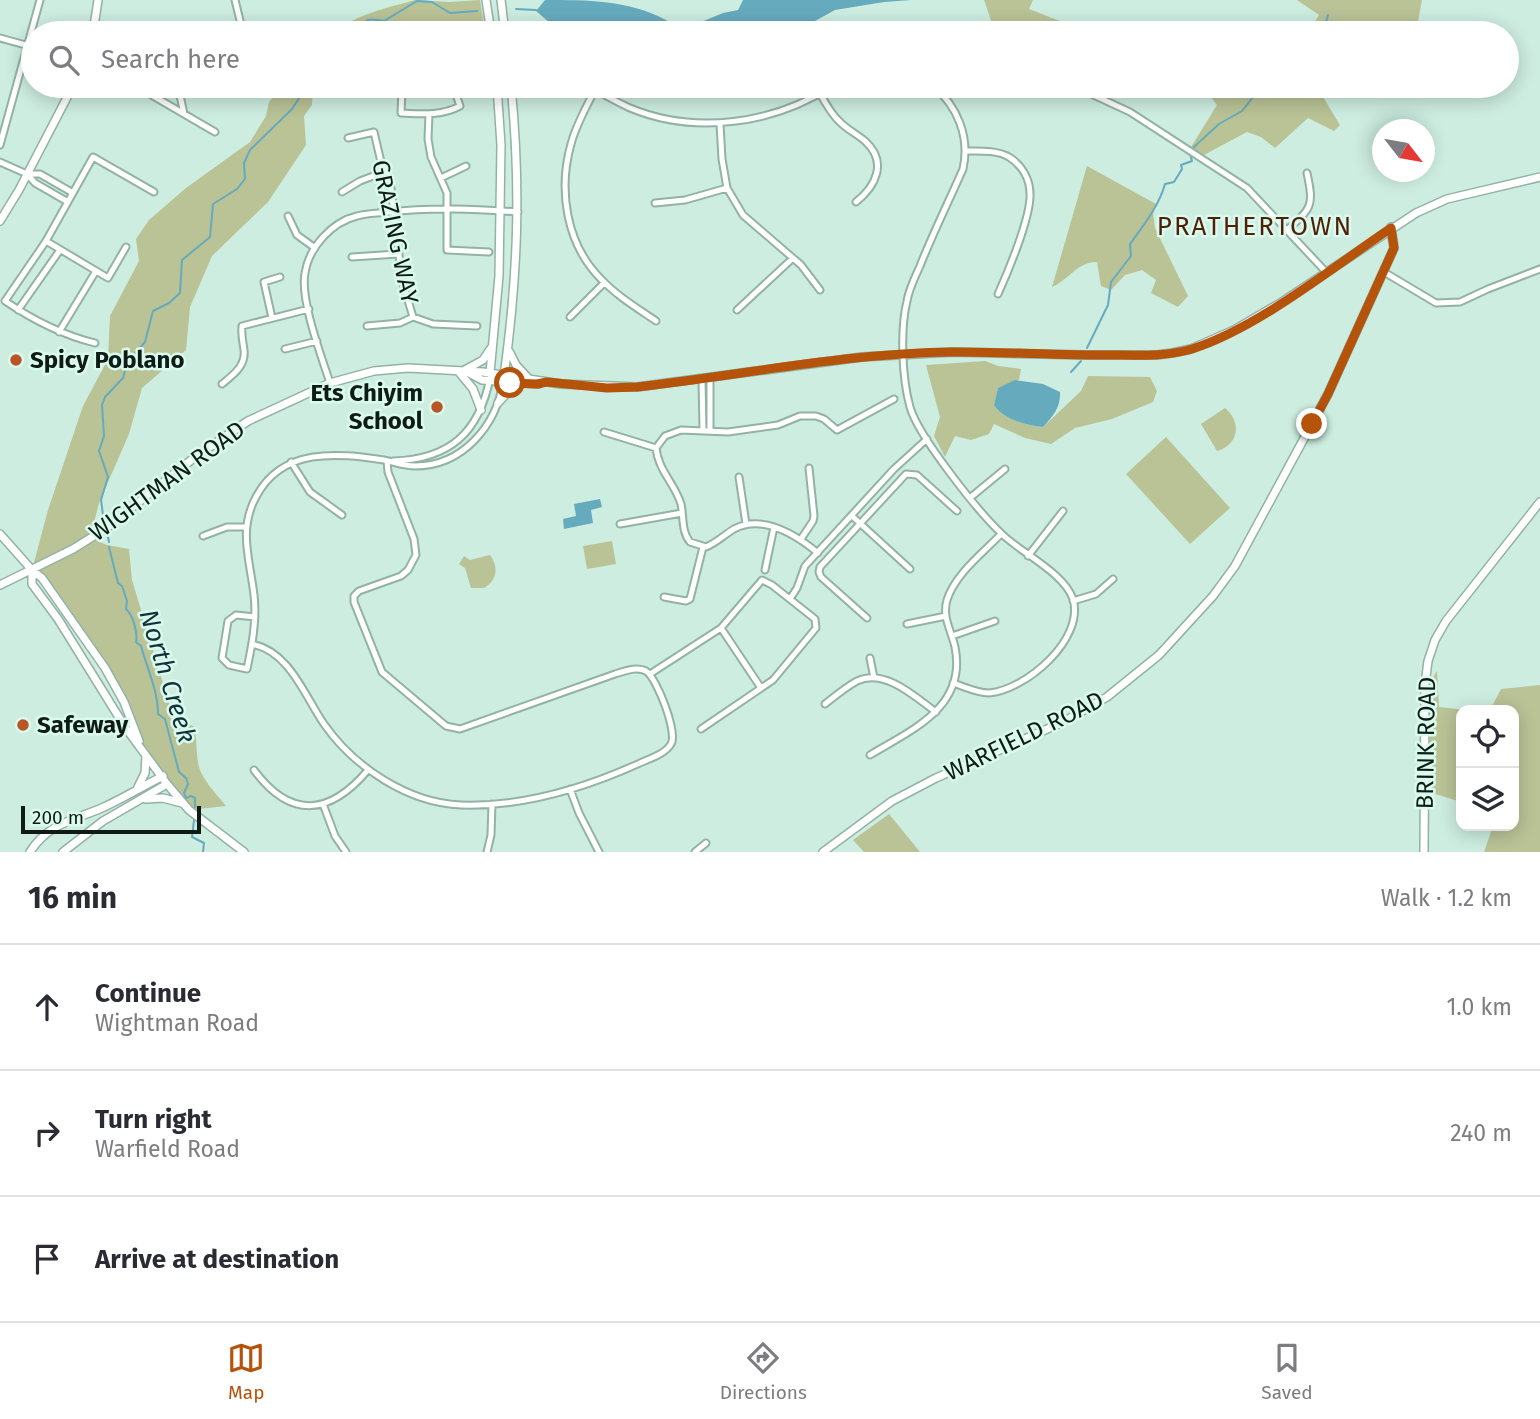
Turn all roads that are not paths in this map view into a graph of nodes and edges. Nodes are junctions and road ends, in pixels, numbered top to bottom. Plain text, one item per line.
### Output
1 (40, 0) edge
2 (98, 0) edge
3 (235, 0) edge
4 (486, 0) edge
5 (501, 0) edge
6 (35, 21) edge
7 (95, 21) edge
8 (240, 21) edge
9 (489, 21) edge
10 (504, 21) edge
11 (0, 38) edge
12 (21, 44) edge
13 (21, 76) edge
14 (67, 98) edge
15 (157, 98) edge
16 (181, 98) edge
17 (402, 98) edge
18 (457, 98) edge
19 (498, 98) edge
20 (512, 98) edge
21 (591, 98) edge
22 (611, 98) edge
23 (809, 98) edge
24 (823, 98) edge
25 (945, 98) edge
26 (1100, 98) edge
27 (184, 114) junction
28 (429, 114) junction
29 (720, 124) junction
30 (215, 132) dead end
31 (348, 138) dead end
32 (0, 145) edge
33 (966, 151) junction
34 (0, 162) edge
35 (466, 166) dead end
36 (384, 172) junction
37 (1307, 173) dead end
38 (27, 174) junction
39 (1540, 177) edge
40 (441, 178) junction
41 (727, 188) junction
42 (153, 192) dead end
43 (342, 192) dead end
44 (73, 193) junction
45 (856, 201) dead end
46 (68, 202) junction
47 (655, 203) dead end
48 (448, 209) junction
49 (501, 211) junction
50 (394, 212) junction
51 (518, 212) junction
52 (288, 216) dead end
53 (0, 222) edge
54 (1391, 228) junction
55 (1287, 229) junction
56 (46, 241) junction
57 (126, 247) dead end
58 (315, 248) junction
59 (60, 250) junction
60 (489, 252) dead end
61 (398, 254) junction
62 (352, 257) dead end
63 (793, 258) junction
64 (1540, 270) edge
65 (96, 271) junction
66 (1326, 272) junction
67 (1384, 272) junction
68 (280, 277) dead end
69 (604, 282) junction
70 (820, 290) dead end
71 (999, 294) dead end
72 (309, 309) junction
73 (19, 310) junction
74 (737, 310) dead end
75 (413, 317) junction
76 (570, 317) dead end
77 (272, 318) junction
78 (656, 321) dead end
79 (367, 326) dead end
80 (477, 326) dead end
81 (59, 332) junction
82 (317, 341) junction
83 (95, 343) dead end
84 (493, 345) junction
85 (508, 348) junction
86 (285, 349) dead end
87 (904, 355) junction
88 (463, 372) junction
89 (490, 377) junction
90 (504, 379) junction
91 (706, 379) junction
92 (525, 381) junction
93 (330, 383) junction
94 (222, 384) dead end
95 (894, 399) dead end
96 (498, 403) junction
97 (481, 410) junction
98 (707, 430) junction
99 (604, 432) dead end
100 (927, 439) junction
101 (656, 448) junction
102 (387, 461) junction
103 (291, 462) junction
104 (809, 468) dead end
105 (1005, 469) dead end
106 (739, 477) dead end
107 (971, 497) junction
108 (1540, 502) edge
109 (1063, 511) dead end
110 (957, 512) dead end
111 (682, 513) junction
112 (342, 515) dead end
113 (852, 516) junction
114 (620, 524) dead end
115 (746, 524) junction
116 (860, 524) junction
117 (245, 527) junction
118 (774, 527) junction
119 (0, 534) edge
120 (1001, 534) junction
121 (203, 536) dead end
122 (801, 539) junction
123 (703, 547) junction
124 (818, 553) junction
125 (1028, 556) junction
126 (909, 569) dead end
127 (32, 570) junction
128 (765, 570) dead end
129 (1113, 579) dead end
130 (0, 585) edge
131 (664, 597) dead end
132 (790, 599) junction
133 (1073, 601) junction
134 (946, 616) junction
135 (255, 617) junction
136 (867, 618) dead end
137 (995, 621) dead end
138 (907, 624) dead end
139 (720, 628) junction
140 (952, 636) junction
141 (253, 644) junction
142 (870, 658) dead end
143 (650, 674) junction
144 (874, 678) junction
145 (953, 683) junction
146 (761, 688) junction
147 (825, 704) dead end
148 (936, 712) junction
149 (701, 729) dead end
150 (144, 751) junction
151 (870, 755) dead end
152 (254, 770) dead end
153 (368, 770) junction
154 (163, 776) junction
155 (167, 784) junction
156 (136, 789) junction
157 (570, 789) junction
158 (139, 800) junction
159 (184, 804) junction
160 (323, 804) junction
161 (492, 804) junction
162 (706, 843) dead end
163 (30, 852) edge
164 (63, 852) edge
165 (244, 852) edge
166 (346, 852) edge
167 (487, 852) edge
168 (598, 852) edge
169 (695, 852) edge
170 (823, 852) edge
171 (1424, 852) edge

1 - 6 street
2 - 7 main road
3 - 8 street
4 - 9 main road
5 - 10 main road
11 - 12 street
13 - 32 street
14 - 38 main road
15 - 27 street
16 - 27 street
17 - 28 street
18 - 28 street
19 - 49 main road
20 - 51 main road
21 - 69 street
22 - 29 street
23 - 29 street
24 - 45 street
25 - 33 street
26 - 55 street
27 - 30 street
28 - 40 street
29 - 41 street
31 - 36 street, GRAZING WAY
33 - 71 street
33 - 87 street
34 - 38 street
35 - 40 street
36 - 43 street
36 - 50 street, GRAZING WAY
37 - 55 street
38 - 44 street
38 - 46 street
38 - 53 main road
39 - 54 main road, WIGHTMAN ROAD
40 - 48 street
41 - 47 street
41 - 63 street
42 - 44 street
44 - 46 street
46 - 56 street
48 - 49 street
48 - 50 street
48 - 60 street
49 - 51 street
49 - 84 main road
50 - 58 street
50 - 61 street, GRAZING WAY
51 - 85 main road
52 - 58 street
54 - 66 main road, WIGHTMAN ROAD
54 - 67 main road, WARFIELD ROAD
55 - 66 street
56 - 59 street
56 - 73 street
57 - 65 street
58 - 72 street
59 - 65 street
59 - 73 street
61 - 62 street
61 - 75 street, GRAZING WAY
63 - 70 street
63 - 74 street
64 - 67 street
65 - 81 street
66 - 87 main road, WIGHTMAN ROAD
67 - 170 main road, WARFIELD ROAD
68 - 77 street
69 - 76 street
69 - 78 street
72 - 77 street
72 - 82 street
73 - 81 street
75 - 79 street
75 - 80 street
77 - 94 street
81 - 83 street
82 - 86 street
82 - 93 street
84 - 88 main road
84 - 89 main road
85 - 90 main road
85 - 92 main road
87 - 91 main road, WIGHTMAN ROAD
87 - 100 street
88 - 89 main road, WIGHTMAN ROAD
88 - 93 main road, WIGHTMAN ROAD
88 - 97 main road
89 - 90 main road, WIGHTMAN ROAD
89 - 97 street
90 - 92 main road, WIGHTMAN ROAD
90 - 96 street
91 - 92 main road, WIGHTMAN ROAD
91 - 98 street
92 - 96 main road
93 - 127 main road, WIGHTMAN ROAD
95 - 98 street
96 - 102 street
97 - 102 street
98 - 101 street
99 - 101 street
100 - 107 street
100 - 113 street
101 - 111 street
102 - 103 street
102 - 143 street
103 - 112 street
103 - 117 street
104 - 122 street
105 - 107 street
106 - 115 street
107 - 120 street
108 - 171 main road, BRINK ROAD
109 - 125 street
110 - 116 street
111 - 114 street
111 - 123 street
113 - 116 street
113 - 124 street
115 - 118 street
115 - 123 street
116 - 126 street
116 - 136 street
117 - 121 street
117 - 135 street
118 - 122 street
118 - 128 street
119 - 127 main road
120 - 125 street
120 - 134 street
122 - 124 street
123 - 131 street
124 - 132 street
125 - 133 street
127 - 130 main road, WIGHTMAN ROAD
127 - 150 main road
127 - 150 main road
129 - 133 street
132 - 139 street
132 - 146 street
133 - 145 street
134 - 138 street
134 - 140 street
135 - 141 street
135 - 141 street
137 - 140 street
139 - 143 street
139 - 146 street
140 - 145 street
141 - 153 street
142 - 144 street
143 - 157 street
144 - 147 street
144 - 148 street
145 - 148 street
146 - 149 street
148 - 151 street
150 - 154 main road
150 - 156 main road
152 - 160 street
153 - 160 street
153 - 161 street
154 - 155 main road
154 - 156 main road
155 - 158 main road
155 - 159 main road
156 - 163 main road
157 - 161 street
157 - 168 street
158 - 159 main road
158 - 164 main road
159 - 165 main road
160 - 166 street
161 - 167 street
162 - 169 street

